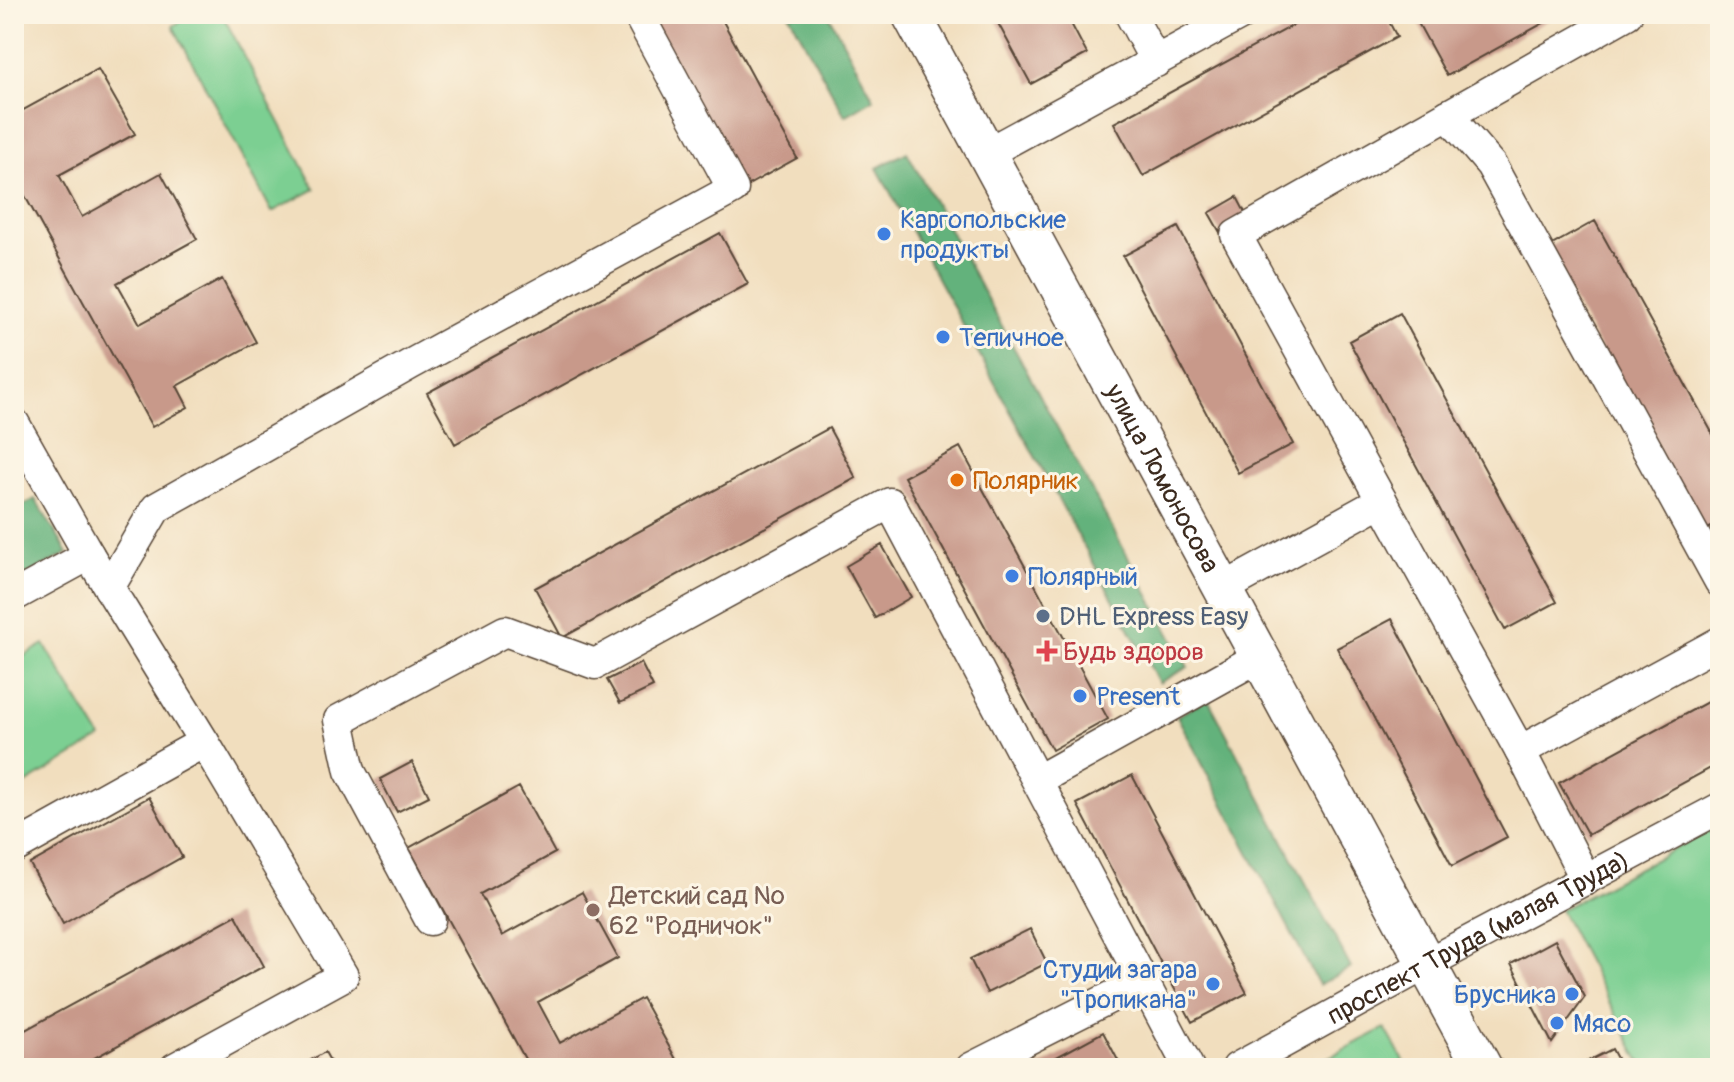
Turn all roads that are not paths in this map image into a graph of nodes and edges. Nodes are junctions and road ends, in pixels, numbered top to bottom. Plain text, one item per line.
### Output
1 (638, 14) edge
2 (911, 14) edge
3 (1130, 14) edge
4 (1242, 14) edge
5 (1627, 14) edge
6 (1156, 62) junction
7 (1448, 115) junction
8 (987, 153) junction
9 (14, 423) edge
10 (1382, 501) junction
11 (89, 555) junction
12 (1720, 582) edge
13 (109, 588) junction
14 (1222, 589) junction
15 (14, 596) edge
16 (1720, 642) edge
17 (1259, 657) junction
18 (204, 742) junction
19 (1520, 751) junction
20 (1038, 780) junction
21 (1720, 808) edge
22 (14, 848) edge
23 (1586, 880) junction
24 (430, 920) dead end
25 (1426, 964) junction
26 (1145, 980) junction
27 (175, 1068) edge
28 (971, 1068) edge
29 (1189, 1068) edge
30 (1237, 1068) edge
31 (1483, 1068) edge

1 - 13 street
2 - 8 main road, улица Ломоносова
3 - 6 street
4 - 6 street
5 - 7 street
6 - 8 street
7 - 10 street
7 - 12 street
8 - 14 main road, улица Ломоносова
9 - 11 street
10 - 14 street
10 - 19 street
11 - 13 street
11 - 15 street
13 - 18 street
14 - 17 main road, улица Ломоносова
16 - 19 street
17 - 20 street
17 - 25 main road, улица Ломоносова
18 - 22 street
18 - 27 street
19 - 23 street
20 - 24 street
20 - 26 street
21 - 23 street, проспект Труда (малая Труда)
23 - 25 street, проспект Труда (малая Труда)
25 - 30 street, проспект Труда (малая Труда)
25 - 31 main road, улица Ломоносова
26 - 28 street
26 - 29 street

